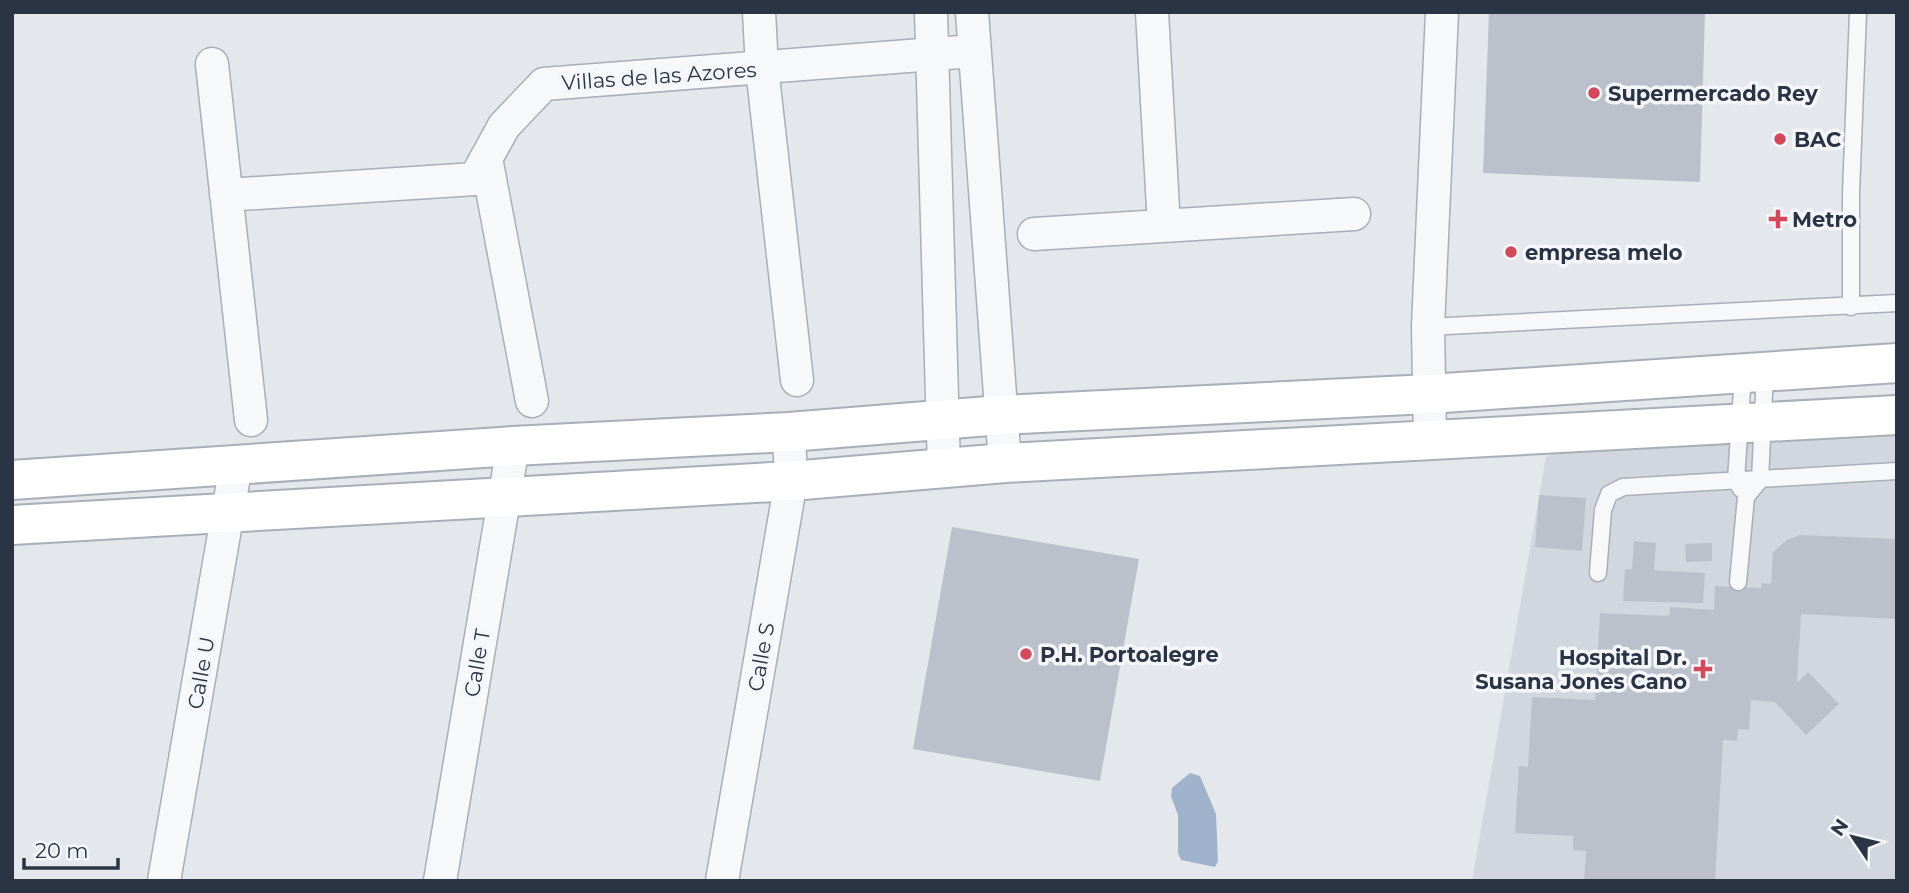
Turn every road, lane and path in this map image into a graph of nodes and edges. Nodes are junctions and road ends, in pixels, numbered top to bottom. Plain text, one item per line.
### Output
1 (758, 12) edge
2 (931, 12) edge
3 (972, 12) edge
4 (1152, 12) edge
5 (1441, 12) edge
6 (1858, 12) edge
7 (973, 51) junction
8 (933, 54) junction
9 (212, 64) dead end
10 (762, 68) junction
11 (486, 158) junction
12 (226, 194) junction
13 (1354, 214) dead end
14 (1164, 226) junction
15 (1034, 234) dead end
16 (1897, 303) edge
17 (1851, 307) junction
18 (1428, 327) junction
19 (1897, 363) edge
20 (1754, 373) junction
21 (797, 380) dead end
22 (1429, 394) junction
23 (532, 401) dead end
24 (1001, 415) junction
25 (1897, 415) edge
26 (943, 418) junction
27 (251, 420) dead end
28 (1751, 422) junction
29 (789, 432) junction
30 (1430, 438) junction
31 (513, 446) junction
32 (1005, 463) junction
33 (236, 465) junction
34 (944, 468) junction
35 (1897, 471) edge
36 (12, 480) edge
37 (1736, 480) junction
38 (1760, 480) junction
39 (791, 481) junction
40 (506, 496) junction
41 (1746, 497) junction
42 (228, 513) junction
43 (12, 525) edge
44 (1598, 572) dead end
45 (1738, 582) dead end
46 (164, 881) edge
47 (440, 881) edge
48 (722, 881) edge

1 - 10 street
2 - 8 street
3 - 7 street
4 - 14 street
5 - 18 street
6 - 17 lane
7 - 8 street, Villas de las Azores
7 - 24 street
8 - 10 street, Villas de las Azores
8 - 26 street
9 - 12 street
10 - 11 street, Villas de las Azores
10 - 21 street
11 - 12 street, Villas de las Azores
11 - 23 street
12 - 27 street
13 - 14 street
14 - 15 street
16 - 17 lane
17 - 18 lane
18 - 22 street
19 - 20 street
20 - 22 street
20 - 28 lane
20 - 28 lane
22 - 24 street
22 - 30 street
24 - 26 street
24 - 32 street
25 - 28 street
26 - 29 street
26 - 34 street
28 - 30 street
28 - 37 lane
28 - 38 lane
29 - 31 street
29 - 39 street, Calle S
30 - 32 street
31 - 33 street
31 - 40 street, Calle T
32 - 34 street
33 - 36 street
33 - 42 street, Calle U
34 - 39 street
35 - 38 lane
37 - 38 lane
37 - 41 lane
37 - 44 lane
38 - 41 lane
39 - 40 street
39 - 48 street, Calle S
40 - 42 street
40 - 47 street, Calle T
41 - 45 lane
42 - 43 street
42 - 46 street, Calle U

